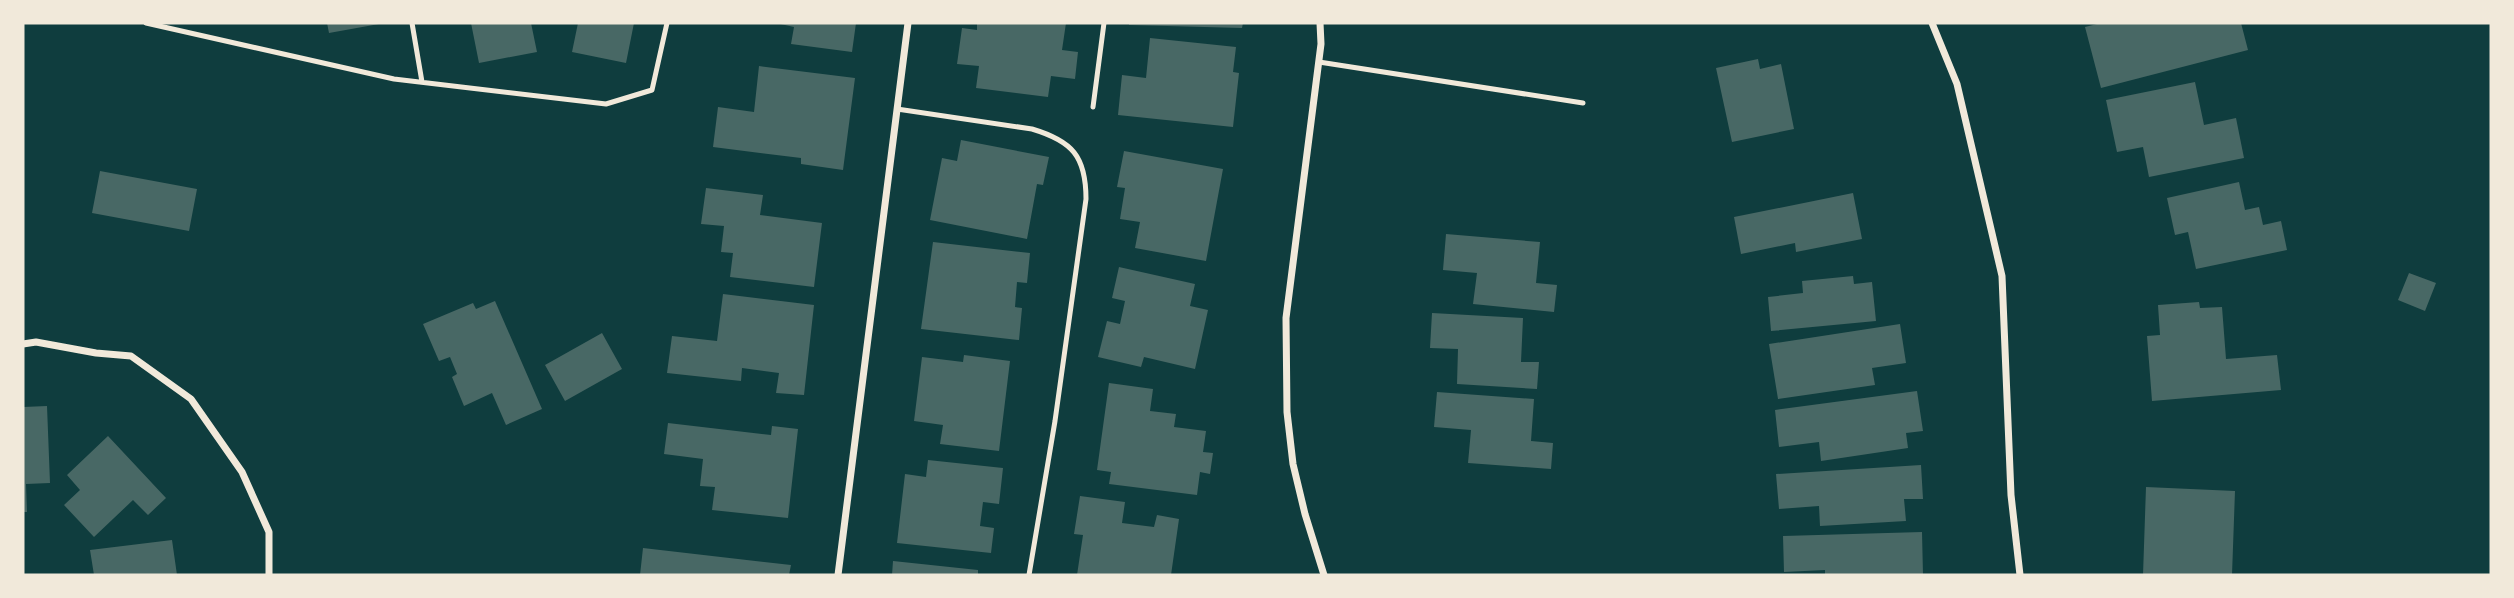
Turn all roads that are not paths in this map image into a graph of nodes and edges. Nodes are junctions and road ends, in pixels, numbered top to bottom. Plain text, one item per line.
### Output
1 (146, 23) edge
2 (412, 23) edge
3 (667, 23) edge
4 (908, 23) edge
5 (1104, 23) edge
6 (1320, 23) edge
7 (1932, 23) edge
8 (1319, 62) junction
9 (422, 82) junction
10 (1583, 103) dead end
11 (1093, 107) dead end
12 (897, 109) junction
13 (23, 344) edge
14 (269, 575) edge
15 (838, 575) edge
16 (1029, 575) edge
17 (1324, 575) edge
18 (2020, 575) edge

1 - 9 lane
2 - 9 lane
3 - 9 lane
4 - 12 street
5 - 11 lane
6 - 8 street
7 - 18 street
8 - 10 lane
8 - 17 street
12 - 15 street
12 - 16 lane
13 - 14 street

